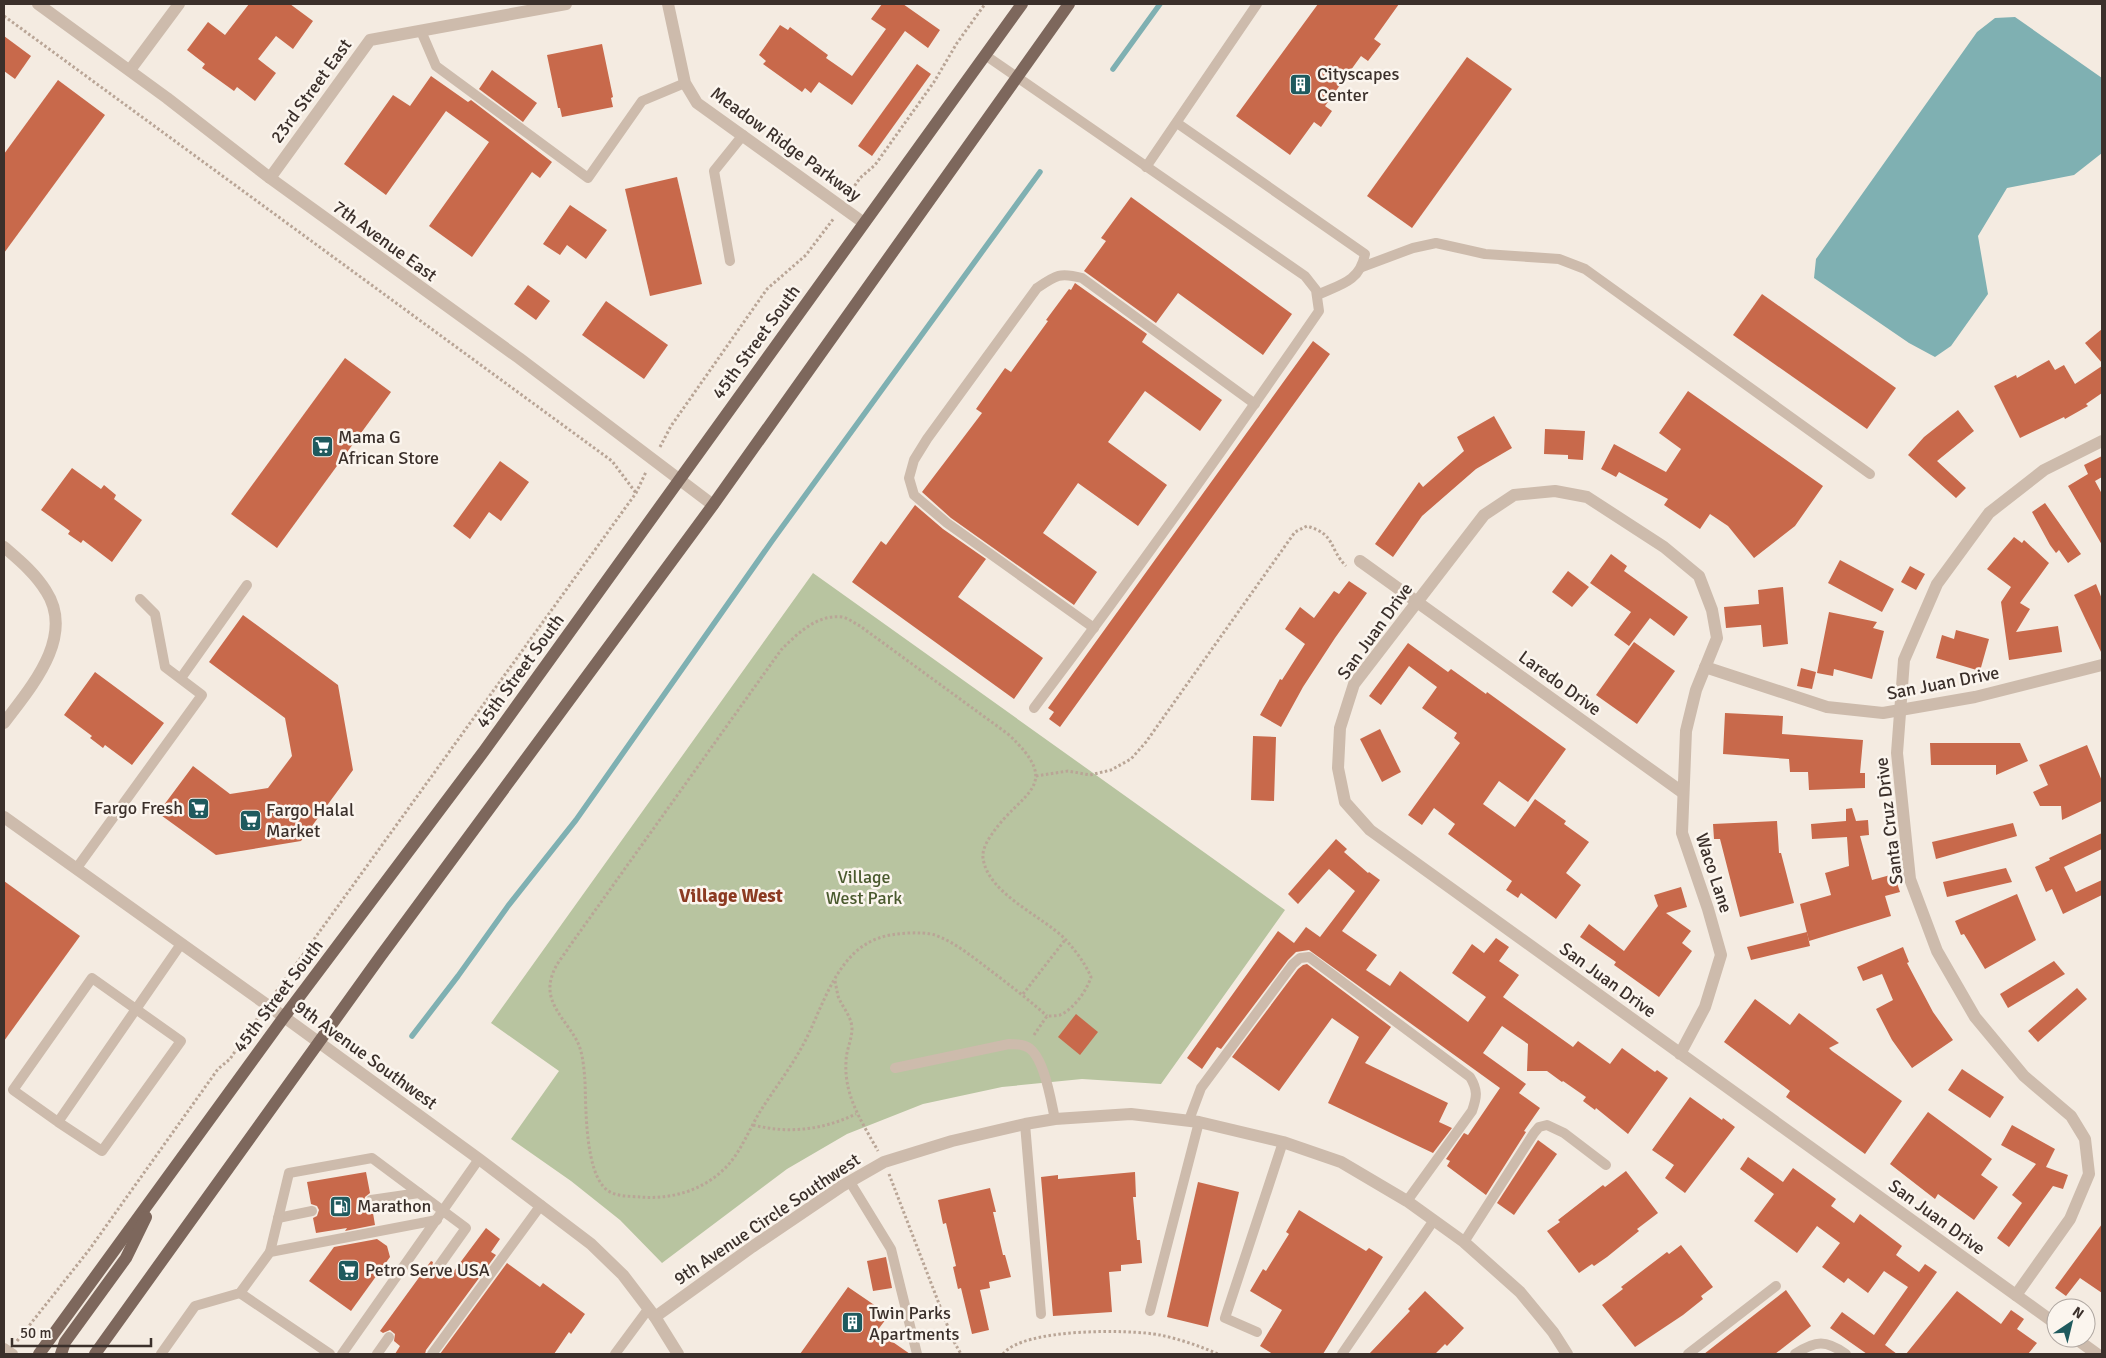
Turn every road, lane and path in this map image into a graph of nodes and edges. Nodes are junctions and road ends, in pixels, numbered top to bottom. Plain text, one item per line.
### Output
1 (38, 4) edge
2 (179, 4) edge
3 (566, 4) edge
4 (668, 4) edge
5 (985, 4) edge
6 (1022, 4) edge
7 (1069, 4) edge
8 (1258, 4) edge
9 (4, 16) edge
10 (421, 31) junction
11 (985, 55) junction
12 (130, 70) junction
13 (1017, 77) junction
14 (685, 83) junction
15 (1177, 123) junction
16 (743, 136) junction
17 (1146, 167) junction
18 (270, 178) junction
19 (855, 184) dead end
20 (831, 223) dead end
21 (864, 223) junction
22 (730, 261) dead end
23 (1362, 267) junction
24 (1317, 296) junction
25 (1255, 404) junction
26 (671, 426) dead end
27 (2102, 440) edge
28 (1870, 474) dead end
29 (679, 479) junction
30 (713, 504) junction
31 (4, 547) edge
32 (1360, 561) joint
33 (247, 584) dead end
34 (140, 599) dead end
35 (1417, 602) junction
36 (1094, 628) junction
37 (1705, 667) junction
38 (2101, 669) edge
39 (181, 678) junction
40 (1034, 708) dead end
41 (1900, 710) junction
42 (4, 723) edge
43 (1036, 776) junction
44 (1682, 792) junction
45 (4, 816) edge
46 (76, 868) junction
47 (1065, 940) junction
48 (181, 944) junction
49 (287, 976) dead end
50 (1022, 994) junction
51 (136, 1008) junction
52 (1047, 1016) junction
53 (284, 1017) junction
54 (246, 1033) dead end
55 (318, 1042) junction
56 (1026, 1046) junction
57 (1680, 1054) junction
58 (895, 1068) dead end
59 (856, 1114) dead end
60 (1055, 1119) junction
61 (1194, 1121) junction
62 (58, 1122) junction
63 (1025, 1124) junction
64 (752, 1125) junction
65 (1283, 1142) junction
66 (479, 1158) junction
67 (1606, 1165) dead end
68 (164, 1182) junction
69 (850, 1182) junction
70 (419, 1193) junction
71 (371, 1200) dead end
72 (1408, 1201) junction
73 (541, 1205) junction
74 (312, 1211) dead end
75 (443, 1211) junction
76 (278, 1218) junction
77 (437, 1220) junction
78 (1434, 1220) junction
79 (1464, 1242) junction
80 (270, 1252) junction
81 (439, 1266) dead end
82 (1776, 1286) dead end
83 (240, 1293) junction
84 (2016, 1295) junction
85 (1150, 1311) dead end
86 (652, 1313) junction
87 (1040, 1314) dead end
88 (2046, 1317) edge
89 (1257, 1332) dead end
90 (389, 1337) dead end
91 (9, 1351) edge
92 (39, 1354) edge
93 (61, 1354) edge
94 (96, 1354) edge
95 (161, 1354) edge
96 (330, 1354) edge
97 (342, 1354) edge
98 (377, 1354) edge
99 (432, 1354) edge
100 (615, 1354) edge
101 (678, 1354) edge
102 (917, 1354) edge
103 (1003, 1354) edge
104 (1218, 1354) edge
105 (1342, 1354) edge
106 (1568, 1354) edge
107 (1688, 1354) edge
108 (1795, 1354) edge
109 (1846, 1354) edge

1 - 12 street, 7th Avenue East
2 - 12 street
3 - 10 street, 23rd Street East
4 - 14 street, Meadow Ridge Parkway
5 - 19 path
6 - 11 main road, 45th Street South
7 - 13 main road
8 - 15 lane
9 - 49 path
10 - 14 lane
10 - 18 street, 23rd Street East
11 - 13 lane
11 - 21 main road, 45th Street South
12 - 18 street, 7th Avenue East
13 - 17 lane
13 - 30 main road
14 - 16 street, Meadow Ridge Parkway
15 - 17 lane
15 - 23 lane
16 - 21 street, Meadow Ridge Parkway
16 - 22 lane
17 - 24 lane
18 - 29 street, 7th Avenue East
20 - 26 path
21 - 29 main road, 45th Street South
23 - 24 lane
23 - 28 lane
24 - 25 lane
25 - 36 lane
25 - 36 lane
27 - 41 street, Santa Cruz Drive
29 - 30 street, 7th Avenue East
29 - 53 main road, 45th Street South
30 - 55 main road
31 - 42 street
32 - 35 street, Laredo Drive
32 - 43 path
33 - 39 lane
34 - 39 lane
35 - 37 street, San Juan Drive
35 - 44 street, Laredo Drive
35 - 57 street, San Juan Drive
36 - 40 lane
37 - 41 street, San Juan Drive
37 - 44 street, Waco Lane
38 - 41 street, San Juan Drive
39 - 46 lane
41 - 84 street, Santa Cruz Drive
43 - 47 path
43 - 64 path
44 - 57 street, Waco Lane
45 - 46 street, 9th Avenue Southwest
46 - 48 street, 9th Avenue Southwest
47 - 50 path
47 - 52 path
48 - 51 lane
48 - 53 street, 9th Avenue Southwest
50 - 52 path
50 - 64 path
51 - 62 lane
51 - 62 lane
51 - 62 lane
52 - 56 path
53 - 55 street, 9th Avenue Southwest
53 - 68 main road, 45th Street South
54 - 91 path
55 - 66 street, 9th Avenue Southwest
55 - 94 main road
56 - 58 lane
56 - 60 lane
57 - 84 street, San Juan Drive
59 - 64 path
60 - 61 street, 9th Avenue Circle Southwest
60 - 63 street, 9th Avenue Circle Southwest
61 - 65 street, 9th Avenue Circle Southwest
61 - 72 lane
61 - 85 lane
63 - 69 street, 9th Avenue Circle Southwest
63 - 87 lane
65 - 72 street, 9th Avenue Circle Southwest
65 - 89 lane
66 - 73 street, 9th Avenue Southwest
66 - 75 lane
67 - 79 lane
68 - 92 main road, 45th Street South
68 - 93 main road
69 - 86 street, 9th Avenue Circle Southwest
69 - 102 lane
70 - 71 lane
70 - 75 lane
70 - 76 lane
72 - 78 street, 9th Avenue Circle Southwest
73 - 86 street, 9th Avenue Southwest
73 - 99 lane
74 - 76 lane
75 - 77 lane
75 - 81 lane
76 - 80 lane
77 - 80 lane
77 - 97 lane
78 - 79 street, 9th Avenue Circle Southwest
78 - 105 lane
79 - 106 street, 9th Avenue Circle Southwest
80 - 83 lane
82 - 107 lane
83 - 95 lane
83 - 96 lane
84 - 88 street, San Juan Drive
86 - 100 lane
86 - 101 street, 9th Avenue Southwest
90 - 98 lane
103 - 104 path
108 - 109 lane

